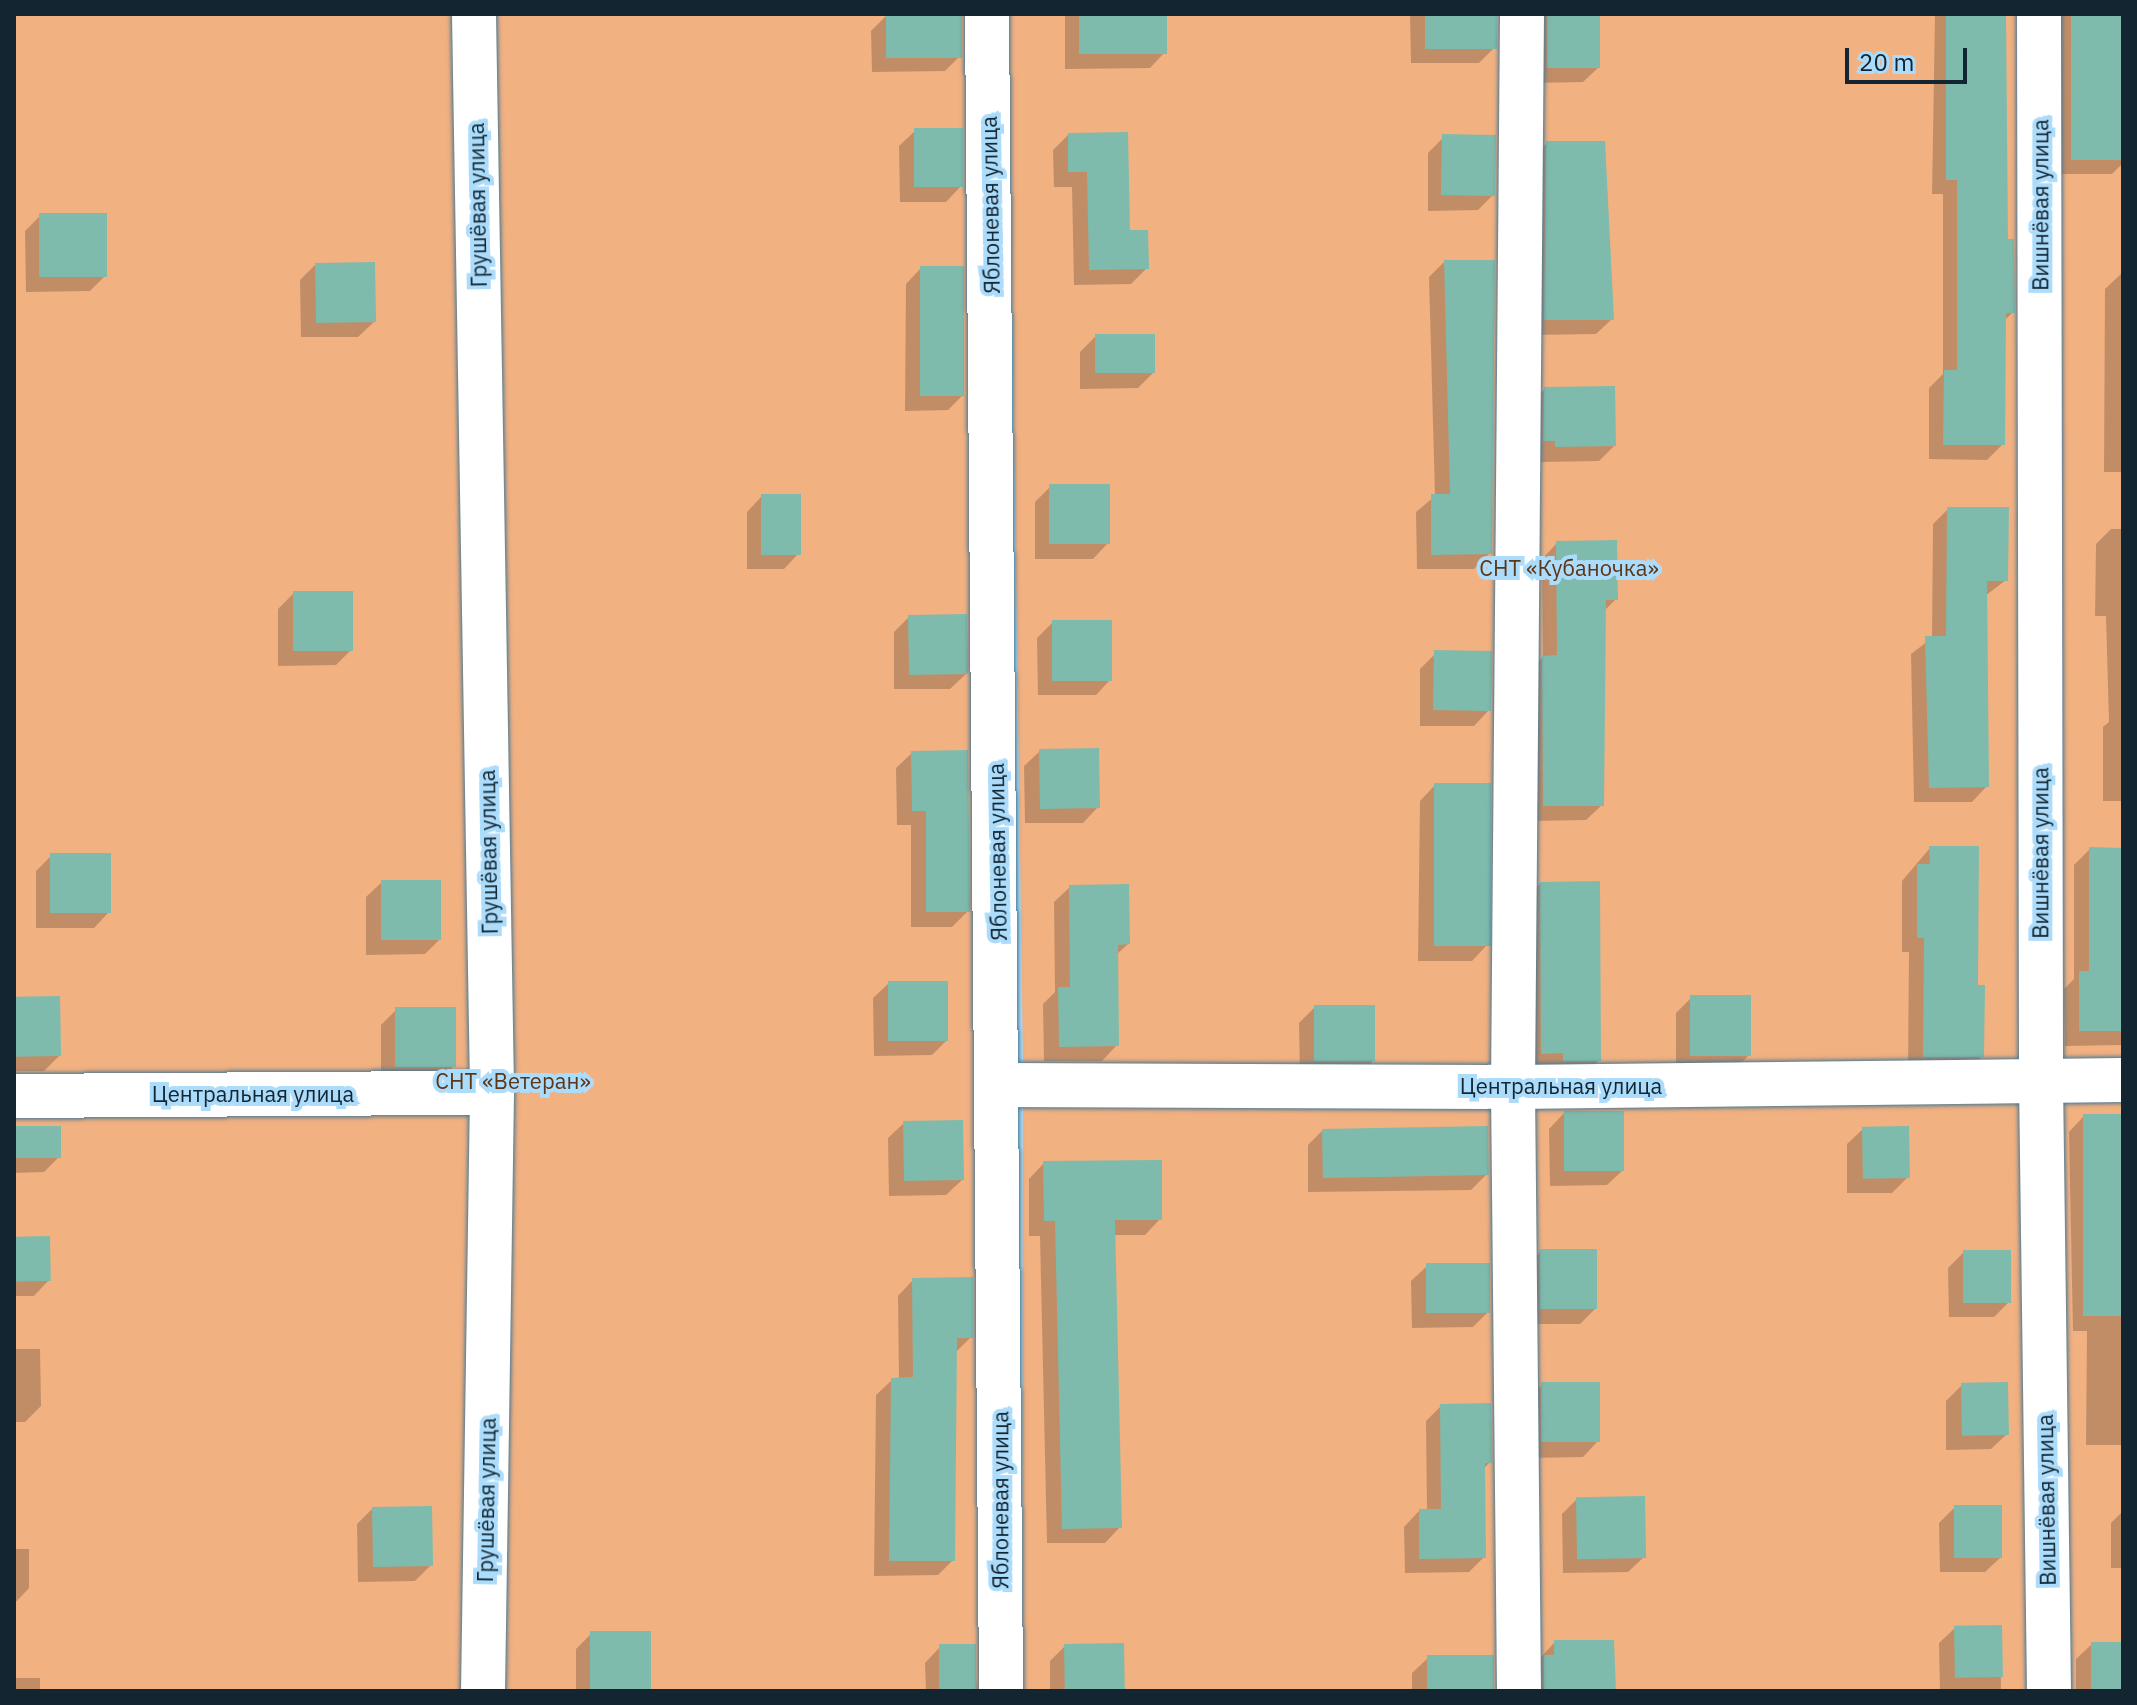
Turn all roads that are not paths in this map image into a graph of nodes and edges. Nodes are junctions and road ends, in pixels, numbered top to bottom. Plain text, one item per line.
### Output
1 (474, 14) edge
2 (987, 14) edge
3 (1522, 14) edge
4 (2039, 14) edge
5 (2041, 1080) junction
6 (2123, 1080) edge
7 (1000, 1085) junction
8 (1513, 1087) junction
9 (492, 1093) junction
10 (14, 1096) edge
11 (483, 1691) edge
12 (1001, 1691) edge
13 (1519, 1691) edge
14 (2049, 1691) edge

1 - 9 street, Грушёвая улица
2 - 7 street, Яблоневая улица
3 - 8 street
4 - 5 street, Вишнёвая улица
5 - 6 street, Центральная улица
5 - 8 street, Центральная улица
5 - 14 street, Вишнёвая улица
7 - 8 street, Центральная улица
7 - 12 street, Яблоневая улица
8 - 13 street
9 - 10 street, Центральная улица
9 - 11 street, Грушёвая улица

